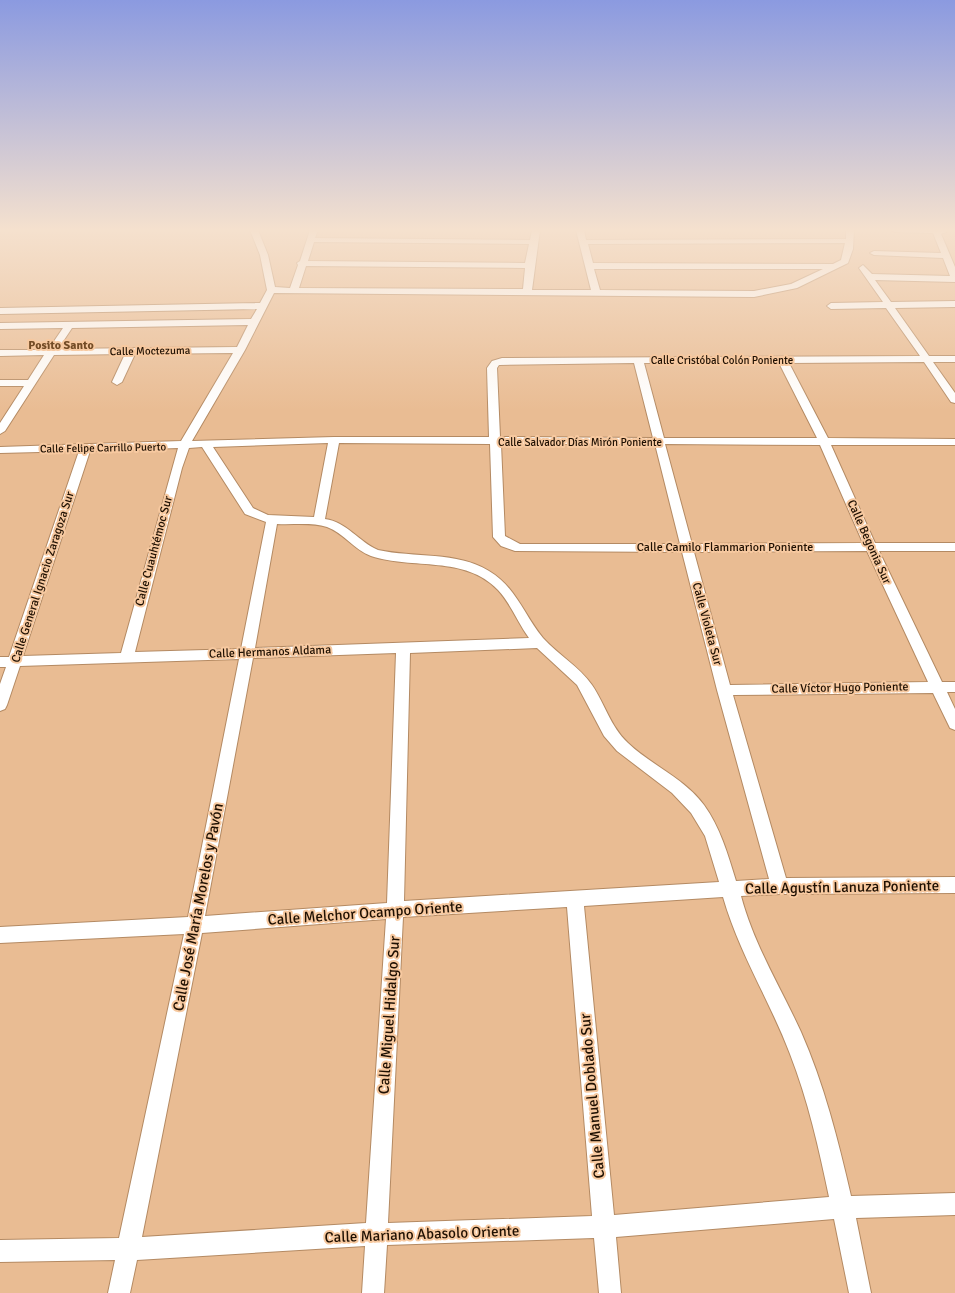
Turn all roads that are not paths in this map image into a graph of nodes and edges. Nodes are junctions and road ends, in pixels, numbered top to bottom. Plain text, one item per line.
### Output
1 (271, 290) edge
2 (334, 290) edge
3 (774, 290) edge
4 (879, 290) edge
5 (527, 292) joint
6 (596, 293) joint
7 (955, 304) edge
8 (889, 305) junction
9 (262, 306) junction
10 (831, 306) dead end
11 (0, 311) edge
12 (253, 322) junction
13 (69, 325) junction
14 (0, 326) edge
15 (240, 350) junction
16 (52, 352) junction
17 (131, 352) junction
18 (0, 353) edge
19 (927, 359) junction
20 (955, 359) edge
21 (638, 360) junction
22 (783, 360) junction
23 (117, 382) dead end
24 (0, 383) edge
25 (32, 383) junction
26 (955, 400) edge
27 (0, 431) edge
28 (334, 440) junction
29 (496, 442) junction
30 (659, 442) junction
31 (826, 442) junction
32 (955, 442) edge
33 (205, 443) junction
34 (184, 445) junction
35 (85, 449) junction
36 (0, 450) edge
37 (272, 520) junction
38 (319, 521) junction
39 (686, 547) junction
40 (871, 547) junction
41 (955, 547) edge
42 (540, 643) junction
43 (403, 648) junction
44 (247, 653) junction
45 (127, 657) junction
46 (0, 662) edge
47 (15, 662) junction
48 (938, 687) junction
49 (955, 687) edge
50 (724, 690) junction
51 (0, 705) edge
52 (955, 724) edge
53 (955, 885) edge
54 (780, 886) junction
55 (729, 889) junction
56 (575, 899) junction
57 (395, 910) junction
58 (195, 925) junction
59 (0, 935) edge
60 (955, 1204) edge
61 (843, 1206) junction
62 (604, 1227) junction
63 (375, 1234) junction
64 (128, 1249) junction
65 (0, 1251) edge
66 (119, 1293) edge
67 (373, 1293) edge
68 (610, 1293) edge
69 (860, 1293) edge

1 - 9 street, Calle Cuauhtémoc Sur
2 - 5 street
3 - 6 street
4 - 8 street
5 - 6 street
7 - 8 street
8 - 10 street
8 - 19 street
9 - 11 street
9 - 12 street, Calle Cuauhtémoc Sur
12 - 13 street
12 - 15 street, Calle Cuauhtémoc Sur
13 - 14 street
13 - 16 street
15 - 17 street, Calle Moctezuma
15 - 34 street, Calle Cuauhtémoc Sur
16 - 17 street, Calle Moctezuma
16 - 18 street, Calle Moctezuma
16 - 25 street
17 - 23 street
19 - 20 street, Calle Cristóbal Colón Poniente
19 - 22 street, Calle Cristóbal Colón Poniente
19 - 26 street
21 - 22 street, Calle Cristóbal Colón Poniente
21 - 29 street, Calle Cristóbal Colón Poniente
21 - 30 street, Calle Violeta Sur
22 - 31 street, Calle Begonia Sur
24 - 25 street
25 - 27 street
28 - 29 street, Calle Salvador Días Mirón Poniente
28 - 33 street, Calle Salvador Días Mirón Poniente
28 - 38 street
29 - 30 street, Calle Salvador Días Mirón Poniente
29 - 39 street, Calle Camilo Flammarion Poniente
30 - 31 street, Calle Salvador Días Mirón Poniente
30 - 39 street, Calle Violeta Sur
31 - 32 street, Calle Salvador Días Mirón Poniente
31 - 40 street, Calle Begonia Sur
33 - 34 street, Calle Felipe Carrillo Puerto
33 - 37 street
34 - 35 street, Calle Felipe Carrillo Puerto
34 - 45 street, Calle Cuauhtémoc Sur
35 - 36 street, Calle Felipe Carrillo Puerto
35 - 47 street, Calle General Ignacio Zaragoza Sur
37 - 38 street
37 - 44 street, Calle José María Morelos y Pavón
38 - 42 street
39 - 40 street, Calle Camilo Flammarion Poniente
39 - 50 street, Calle Violeta Sur
40 - 41 street, Calle Camilo Flammarion Poniente
40 - 48 street, Calle Begonia Sur
42 - 43 street, Calle Hermanos Aldama
42 - 55 street
43 - 44 street, Calle Hermanos Aldama
43 - 57 street, Calle Miguel Hidalgo Sur
44 - 45 street, Calle Hermanos Aldama
44 - 58 street, Calle José María Morelos y Pavón
45 - 47 street, Calle Hermanos Aldama
46 - 47 street, Calle Hermanos Aldama
47 - 51 street, Calle General Ignacio Zaragoza Sur
48 - 49 street, Calle Víctor Hugo Poniente
48 - 50 street, Calle Víctor Hugo Poniente
48 - 52 street, Calle Begonia Sur
50 - 54 street, Calle Violeta Sur
53 - 54 street, Calle Agustín Lanuza Poniente
54 - 55 street, Calle Agustín Lanuza Poniente
55 - 56 street, Calle Melchor Ocampo Oriente
55 - 61 street
56 - 57 street, Calle Melchor Ocampo Oriente
56 - 62 street, Calle Manuel Doblado Sur
57 - 58 street, Calle Melchor Ocampo Oriente
57 - 63 street, Calle Miguel Hidalgo Sur
58 - 59 street, Calle Melchor Ocampo Oriente
58 - 64 street, Calle José María Morelos y Pavón
60 - 61 street
61 - 62 street, Calle Mariano Abasolo Oriente
61 - 69 street
62 - 63 street, Calle Mariano Abasolo Oriente
62 - 68 street, Calle Manuel Doblado Sur
63 - 64 street, Calle Mariano Abasolo Oriente
63 - 67 street, Calle Miguel Hidalgo Sur
64 - 65 street, Calle Mariano Abasolo Oriente
64 - 66 street, Calle José María Morelos y Pavón

